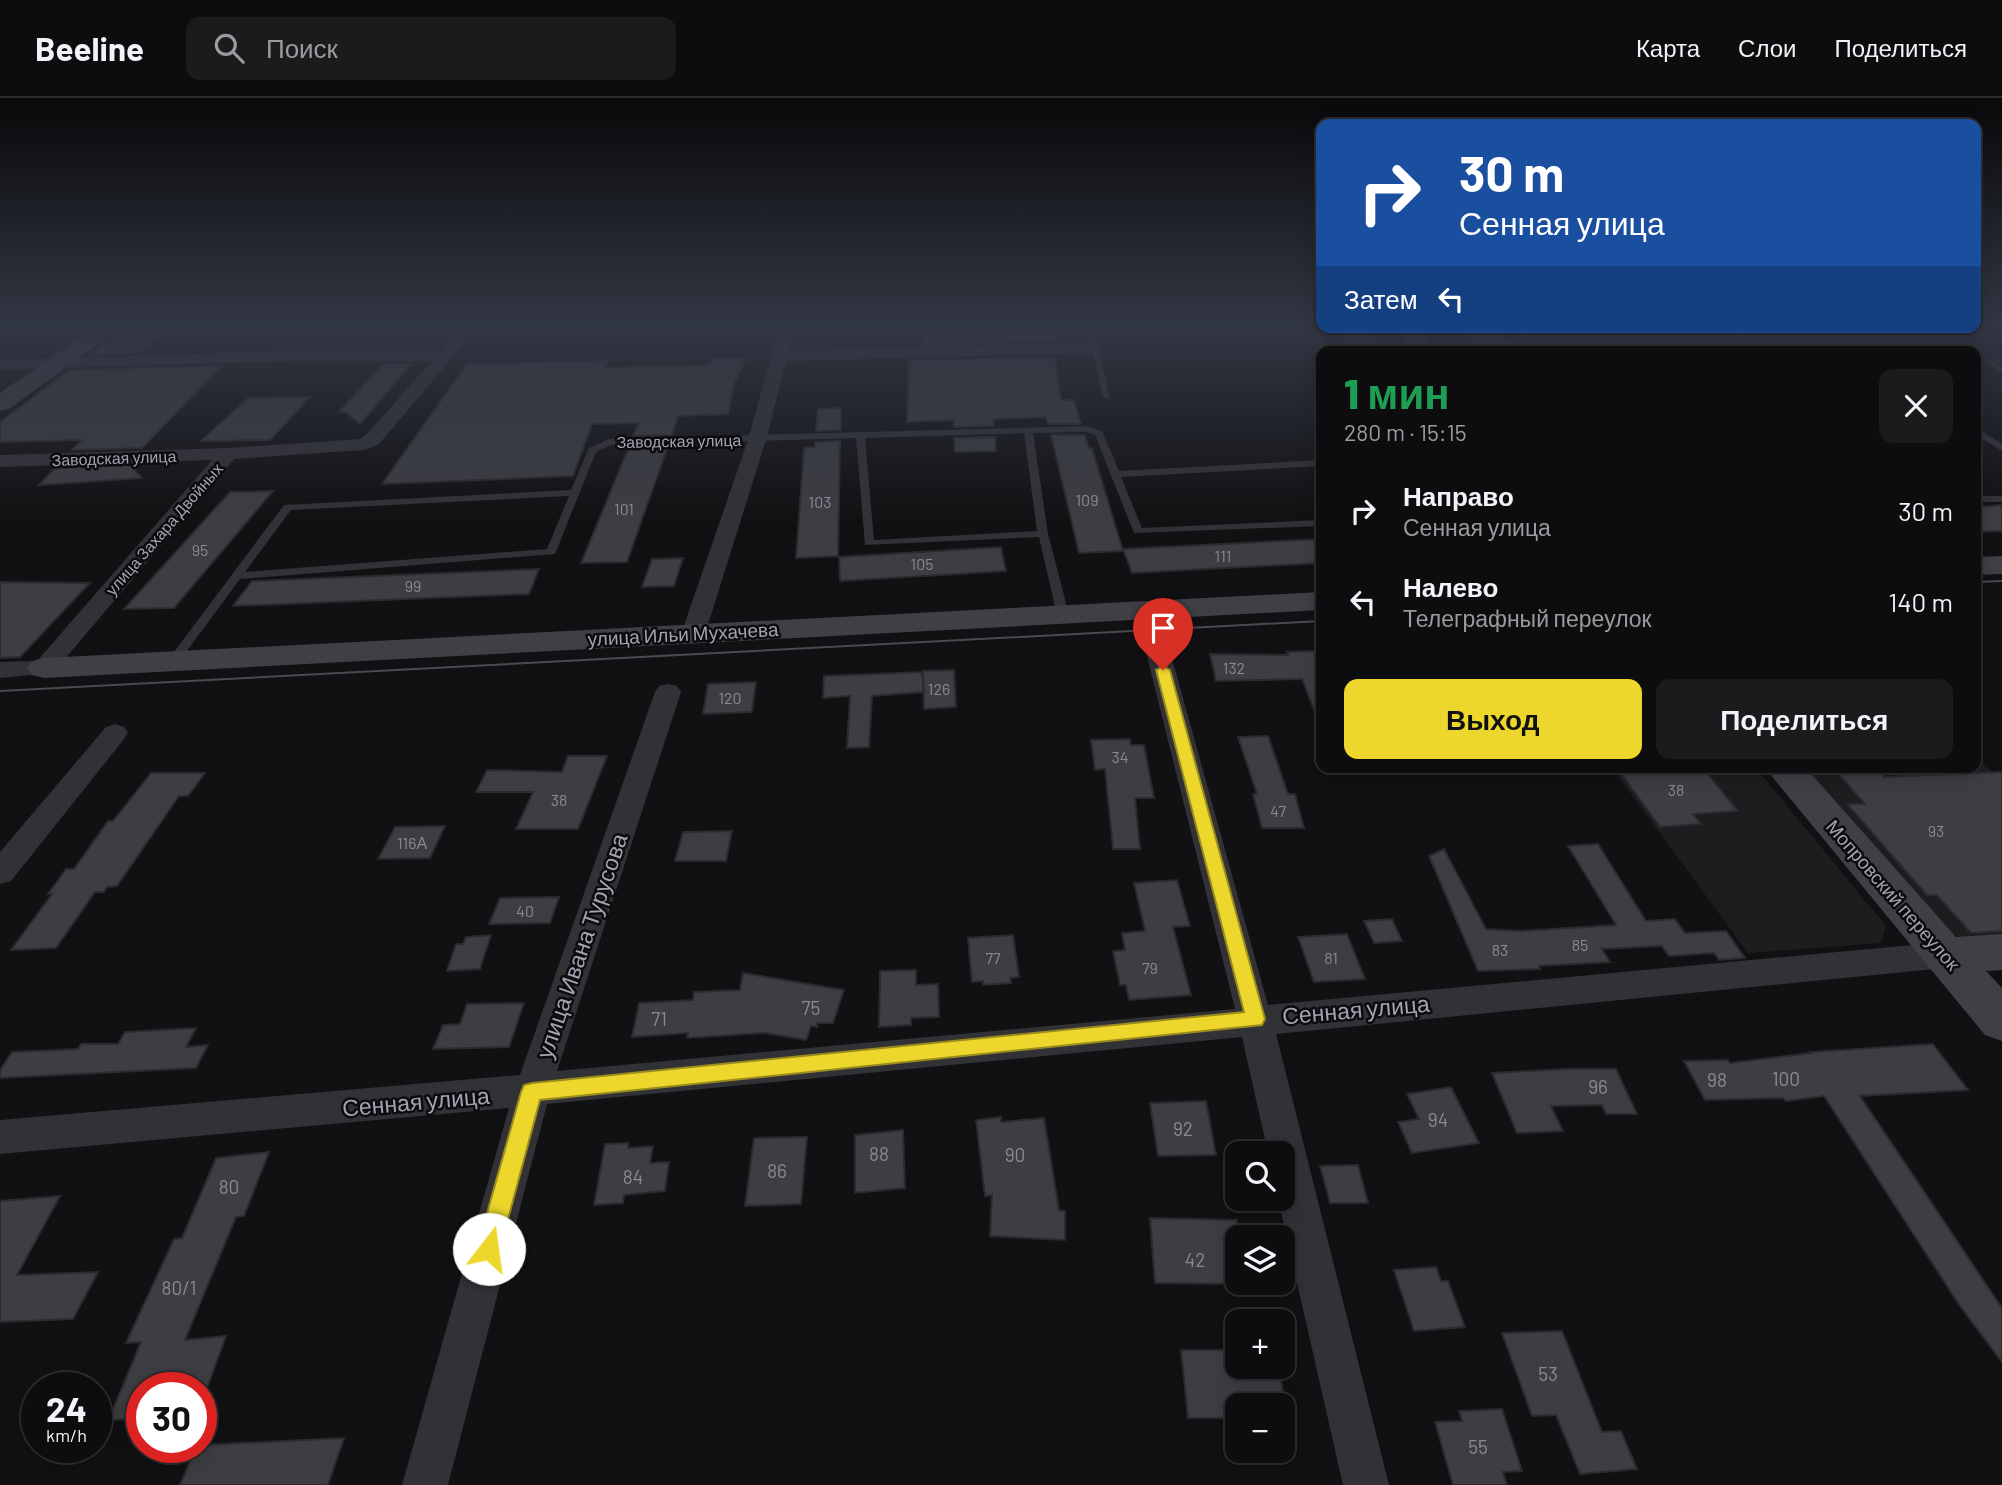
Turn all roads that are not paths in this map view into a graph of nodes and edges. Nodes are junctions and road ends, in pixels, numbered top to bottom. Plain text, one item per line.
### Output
1 (18, 392) edge
2 (413, 392) edge
3 (770, 392) edge
4 (1106, 392) edge
5 (1107, 398) dead end
6 (0, 404) edge
7 (1028, 431) junction
8 (1981, 434) edge
9 (860, 436) junction
10 (757, 439) junction
11 (2002, 448) edge
12 (228, 454) junction
13 (0, 461) edge
14 (1316, 463) edge
15 (1115, 474) junction
16 (575, 492) junction
17 (1981, 499) edge
18 (2002, 499) edge
19 (1316, 523) edge
20 (1043, 534) junction
21 (2002, 565) edge
22 (1981, 566) edge
23 (236, 576) junction
24 (1316, 601) edge
25 (1063, 615) junction
26 (693, 634) junction
27 (1156, 644) dead end
28 (174, 660) junction
29 (44, 668) junction
30 (0, 670) edge
31 (668, 692) dead end
32 (115, 733) dead end
33 (1788, 773) edge
34 (0, 873) edge
35 (2002, 952) edge
36 (1945, 955) junction
37 (1255, 1019) junction
38 (2002, 1021) edge
39 (532, 1092) junction
40 (0, 1137) edge
41 (425, 1485) edge
42 (1366, 1485) edge

1 - 6 street
2 - 12 street, улица Захара Двойных
3 - 10 street
4 - 5 lane
7 - 9 lane, Заводская улица
7 - 15 lane, Заводская улица
7 - 20 lane
8 - 11 lane
9 - 10 lane, Заводская улица
9 - 20 lane
10 - 16 lane, Заводская улица
10 - 26 street
12 - 13 street, Заводская улица
12 - 29 street, улица Захара Двойных
14 - 15 lane
15 - 19 lane
16 - 23 lane
16 - 23 lane
17 - 18 lane
20 - 25 lane
21 - 22 street
23 - 28 lane
24 - 25 street, улица Ильи Мухачева
25 - 26 street, улица Ильи Мухачева
26 - 28 street, улица Ильи Мухачева
27 - 37 street
28 - 29 street, улица Ильи Мухачева
29 - 30 street
31 - 39 street, улица Ивана Турусова
32 - 34 street
33 - 36 street, Мопровский переулок
35 - 36 street, Сенная улица
36 - 37 street, Сенная улица
36 - 38 street, Мопровский переулок
37 - 39 street, Сенная улица
37 - 42 street
39 - 40 street, Сенная улица
39 - 41 street, улица Ивана Турусова

